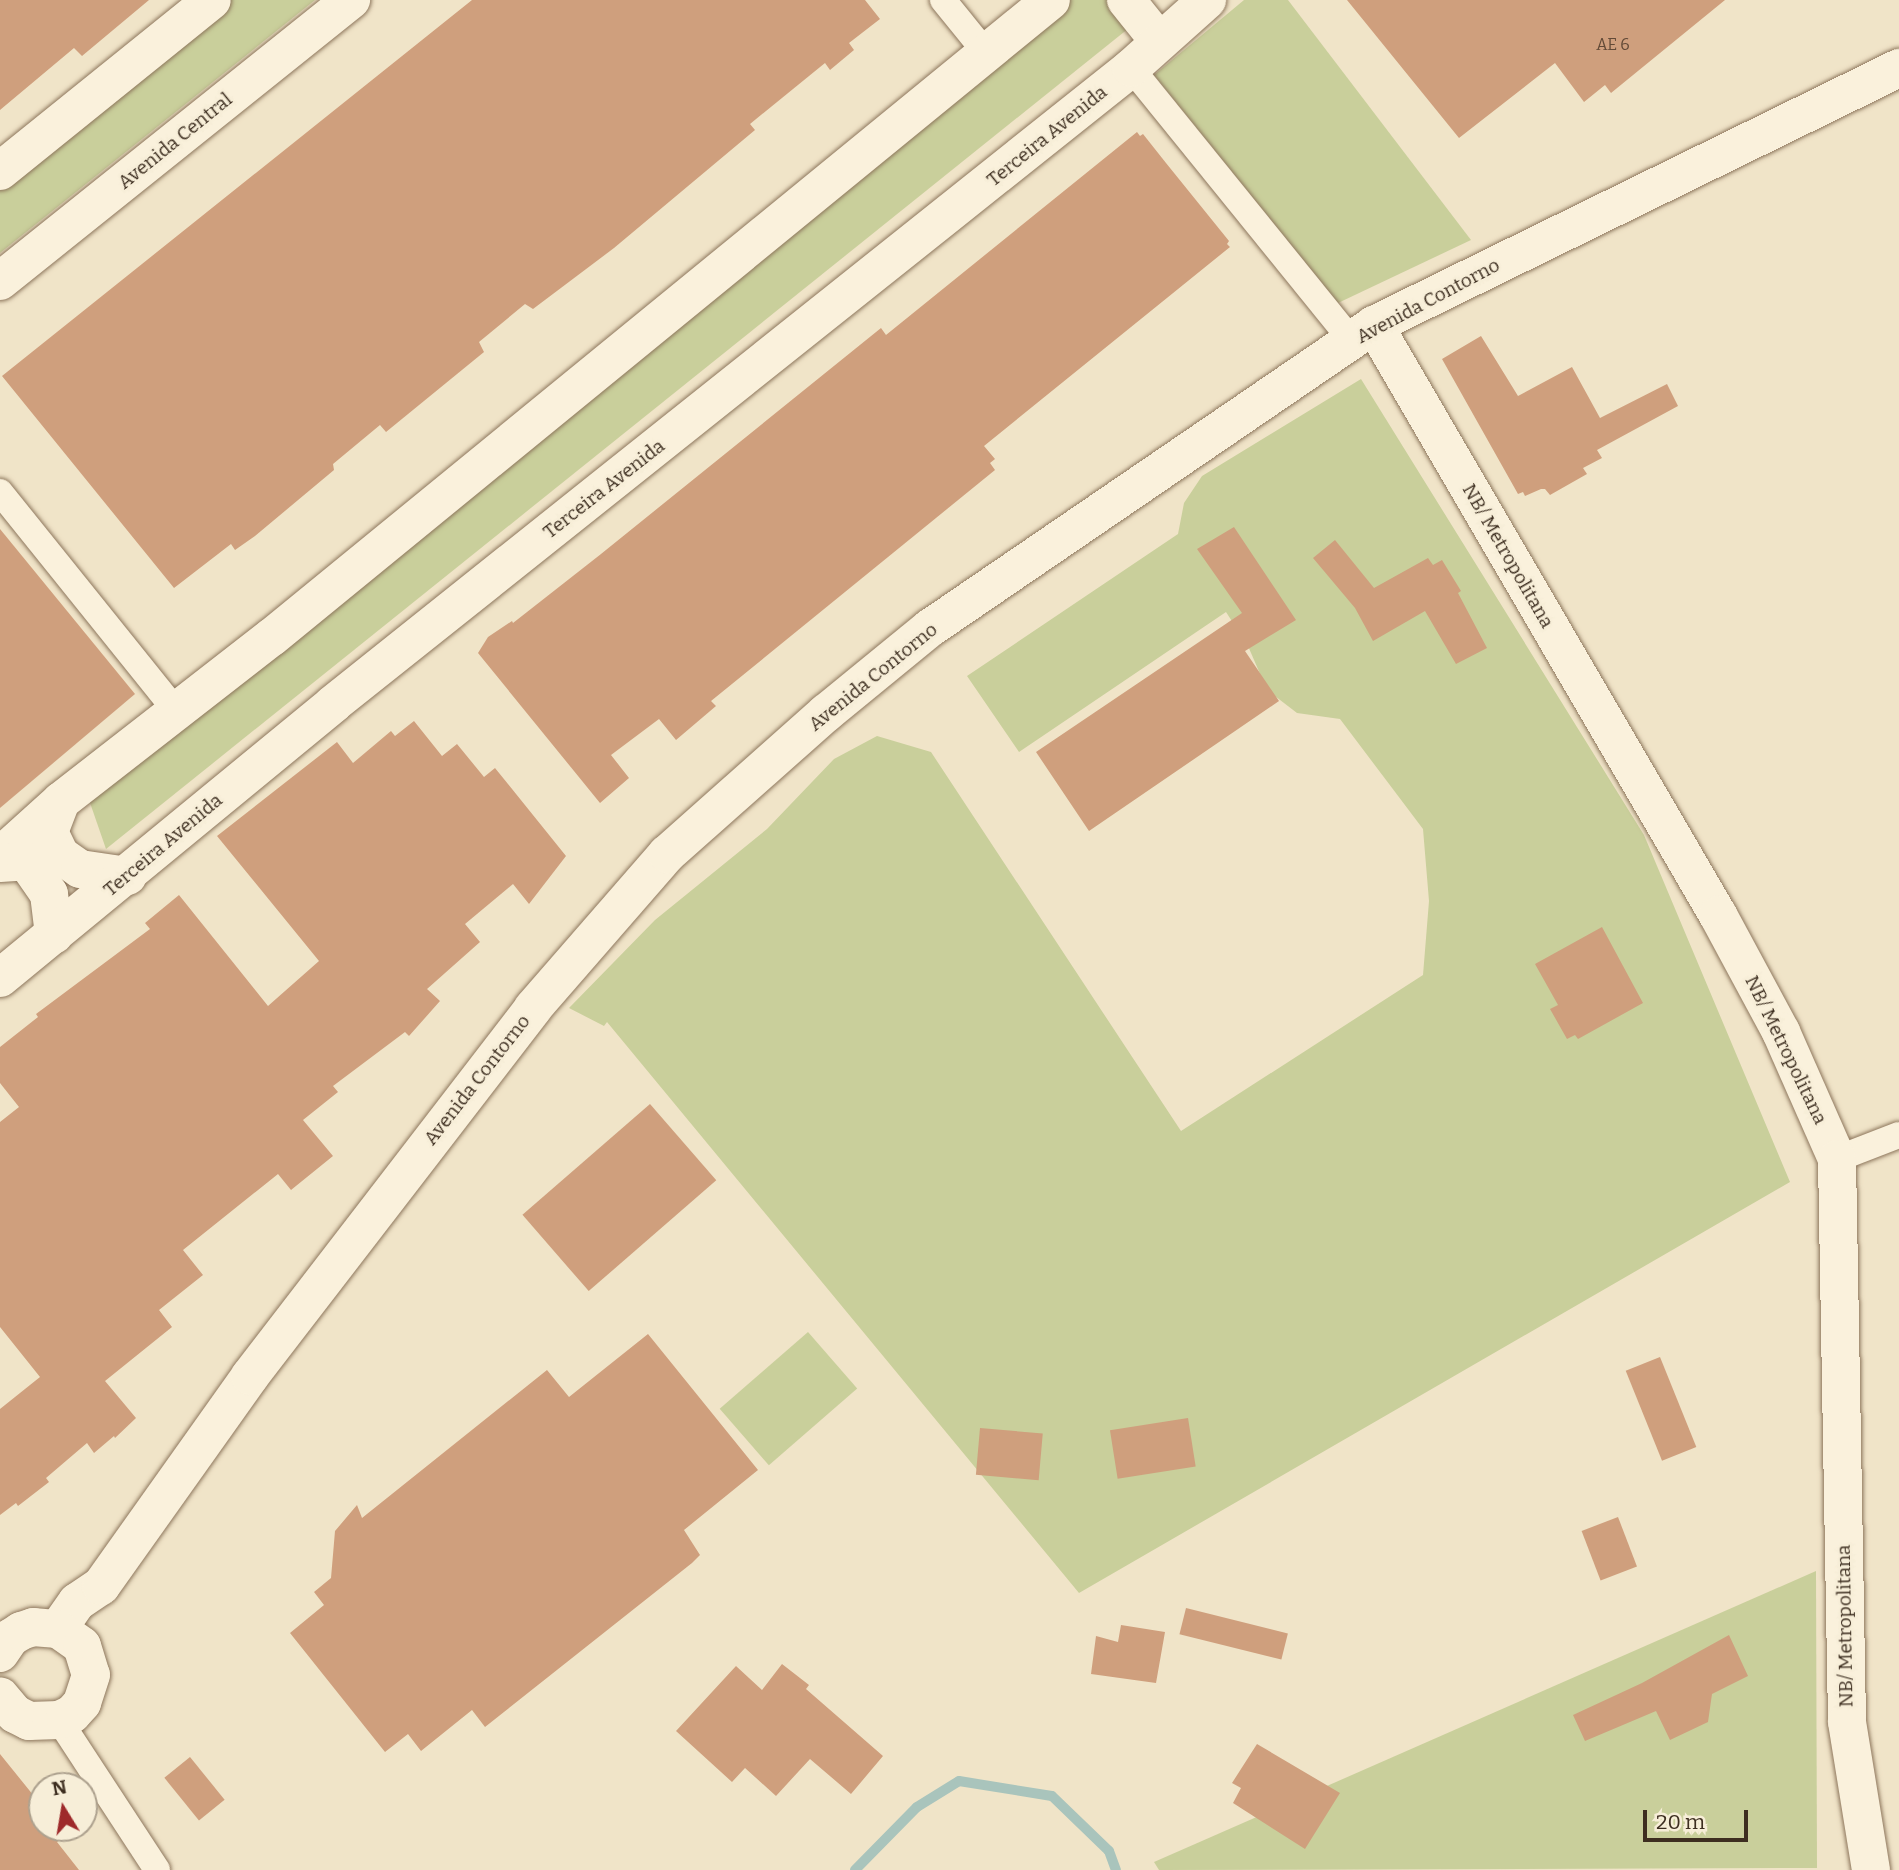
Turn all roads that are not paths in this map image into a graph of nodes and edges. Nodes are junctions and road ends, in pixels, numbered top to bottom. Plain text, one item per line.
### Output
1 (212, 0) edge
2 (351, 0) edge
3 (943, 0) edge
4 (1051, 0) edge
5 (1126, 0) edge
6 (1198, 3) edge
7 (1159, 41) junction
8 (986, 53) junction
9 (1131, 68) junction
10 (1899, 68) edge
11 (0, 171) edge
12 (0, 281) edge
13 (1363, 333) junction
14 (0, 492) edge
15 (176, 711) junction
16 (61, 801) junction
17 (0, 856) edge
18 (0, 863) edge
19 (127, 876) junction
20 (54, 935) junction
21 (0, 978) edge
22 (1899, 1135) edge
23 (1837, 1159) junction
24 (23, 1639) edge
25 (0, 1696) edge
26 (58, 1720) junction
27 (157, 1870) edge
28 (1871, 1870) edge

1 - 11 street
2 - 12 street, Avenida Central
3 - 8 street
4 - 8 street
5 - 7 street
6 - 7 street, Terceira Avenida
7 - 9 street, Terceira Avenida
8 - 15 street
9 - 13 street
9 - 19 street, Terceira Avenida
10 - 13 street, Avenida Contorno
13 - 23 street, NB/ Metropolitana
13 - 24 street, Avenida Contorno
14 - 15 street
15 - 16 street
16 - 17 street
16 - 19 street
18 - 20 street
19 - 20 street, Terceira Avenida
20 - 21 street, Terceira Avenida
22 - 23 street
23 - 28 street, NB/ Metropolitana
24 - 26 street
25 - 26 street
26 - 27 street

